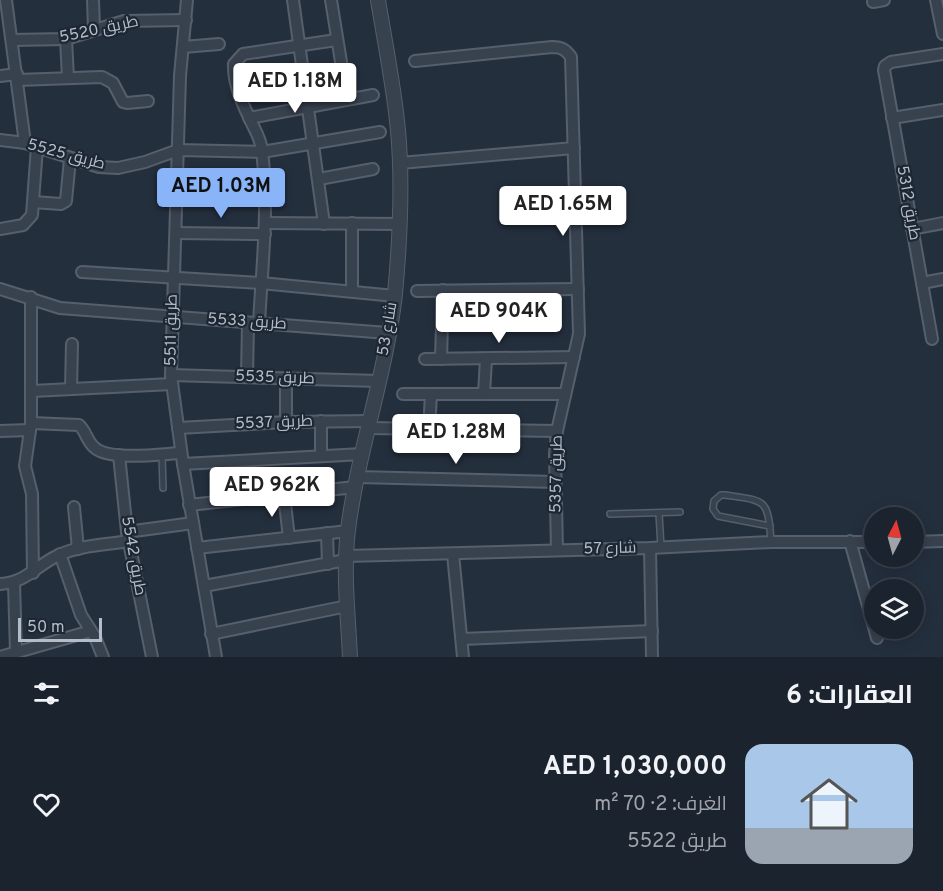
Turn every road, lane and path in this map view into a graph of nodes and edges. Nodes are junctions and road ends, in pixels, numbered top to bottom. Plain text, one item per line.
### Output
1 (6, 0) edge
2 (93, 0) edge
3 (187, 0) edge
4 (293, 0) edge
5 (331, 0) edge
6 (378, 0) edge
7 (885, 0) edge
8 (936, 0) edge
9 (873, 2) dead end
10 (5, 18) edge
11 (186, 20) junction
12 (94, 29) junction
13 (943, 34) edge
14 (66, 39) junction
15 (12, 40) junction
16 (336, 40) junction
17 (219, 44) dead end
18 (299, 46) junction
19 (183, 47) junction
20 (943, 54) edge
21 (415, 61) dead end
22 (0, 76) edge
23 (17, 77) junction
24 (68, 78) junction
25 (373, 95) dead end
26 (347, 99) junction
27 (148, 101) dead end
28 (308, 106) junction
29 (943, 110) edge
30 (249, 118) junction
31 (892, 118) junction
32 (380, 132) dead end
33 (0, 140) edge
34 (25, 143) junction
35 (314, 143) junction
36 (37, 147) junction
37 (574, 148) junction
38 (178, 150) junction
39 (262, 152) junction
40 (70, 159) junction
41 (400, 163) junction
42 (373, 169) dead end
43 (319, 179) junction
44 (33, 202) junction
45 (352, 223) junction
46 (943, 223) edge
47 (324, 224) junction
48 (400, 224) junction
49 (0, 229) edge
50 (265, 229) junction
51 (912, 229) junction
52 (176, 233) junction
53 (82, 272) dead end
54 (173, 278) junction
55 (943, 279) edge
56 (261, 283) junction
57 (922, 283) junction
58 (0, 289) edge
59 (578, 289) junction
60 (443, 290) junction
61 (352, 291) junction
62 (417, 291) dead end
63 (394, 296) junction
64 (32, 297) junction
65 (172, 317) junction
66 (254, 323) junction
67 (388, 333) junction
68 (932, 339) dead end
69 (72, 344) dead end
70 (574, 357) junction
71 (425, 359) dead end
72 (441, 359) junction
73 (486, 359) junction
74 (247, 377) junction
75 (286, 378) junction
76 (171, 380) junction
77 (379, 381) junction
78 (71, 389) junction
79 (32, 392) junction
80 (403, 394) dead end
81 (431, 394) junction
82 (484, 394) junction
83 (565, 394) junction
84 (321, 421) junction
85 (286, 422) junction
86 (369, 424) junction
87 (30, 427) junction
88 (178, 428) junction
89 (429, 430) junction
90 (0, 431) edge
91 (557, 431) junction
92 (162, 454) junction
93 (362, 454) junction
94 (119, 455) junction
95 (321, 456) junction
96 (182, 458) junction
97 (356, 482) junction
98 (555, 482) junction
99 (163, 488) dead end
100 (284, 495) junction
101 (189, 506) junction
102 (74, 507) dead end
103 (680, 512) dead end
104 (659, 513) junction
105 (610, 514) dead end
106 (193, 523) junction
107 (770, 526) junction
108 (348, 531) junction
109 (327, 533) junction
110 (128, 536) junction
111 (289, 538) junction
112 (850, 541) junction
113 (943, 541) edge
114 (771, 542) junction
115 (864, 542) edge
116 (924, 542) edge
117 (197, 548) junction
118 (656, 548) junction
119 (78, 549) junction
120 (557, 550) junction
121 (60, 554) junction
122 (453, 554) junction
123 (346, 558) junction
124 (328, 564) junction
125 (33, 573) junction
126 (14, 583) junction
127 (0, 584) edge
128 (204, 586) junction
129 (864, 591) edge
130 (348, 606) junction
131 (91, 631) junction
132 (652, 631) junction
133 (211, 634) junction
134 (462, 639) junction
135 (16, 652) junction
136 (0, 657) edge
137 (103, 657) edge
138 (152, 657) edge
139 (216, 657) edge
140 (350, 657) edge
141 (464, 657) edge
142 (652, 657) edge

1 - 10 street
2 - 12 street
3 - 11 street, طريق 5511
4 - 18 street
5 - 16 street
6 - 41 street, شارع 53
7 - 9 street
8 - 13 street
10 - 15 street
11 - 12 street, طريق 5520
11 - 19 street, طريق 5511
12 - 14 street, طريق 5520
14 - 15 street, طريق 5520
14 - 24 street
15 - 23 street
16 - 18 street
16 - 26 street
17 - 19 street
18 - 28 street
18 - 30 street
19 - 38 street, طريق 5511
20 - 31 street, طريق 5312
21 - 37 street, طريق 5357
22 - 23 street
23 - 24 street
23 - 34 street
24 - 27 street
25 - 26 street
26 - 28 street
28 - 30 street
28 - 35 street
29 - 31 street
30 - 39 street
31 - 51 street, طريق 5312
32 - 35 street, طريق 5525
33 - 34 street, طريق 5525
34 - 36 street, طريق 5525
35 - 39 street, طريق 5525
35 - 43 street
36 - 40 street, طريق 5525
36 - 44 street
37 - 41 street
37 - 59 street, طريق 5357
38 - 39 street, طريق 5525
38 - 40 street, طريق 5525
38 - 52 street, طريق 5511
39 - 50 street
40 - 44 street
41 - 48 street, شارع 53
42 - 43 street
43 - 47 street
44 - 49 street
45 - 47 street
45 - 48 street
45 - 61 street
46 - 51 street
47 - 50 street
48 - 63 street, شارع 53
50 - 52 street
50 - 56 street
51 - 57 street, طريق 5312
52 - 54 street, طريق 5511
53 - 54 street
54 - 56 street
54 - 65 street, طريق 5511
55 - 57 street
56 - 61 street
56 - 66 street
57 - 68 street, طريق 5312
58 - 64 street, طريق 5533
59 - 60 street
59 - 70 street, طريق 5357
60 - 62 street
60 - 72 street
61 - 63 street
63 - 67 street, شارع 53
64 - 65 street, طريق 5533
64 - 79 street
65 - 66 street, طريق 5533
65 - 76 street, طريق 5511
66 - 67 street, طريق 5533
66 - 74 street
67 - 77 street, شارع 53
69 - 78 street
70 - 73 street
70 - 83 street, طريق 5357
71 - 72 street
72 - 73 street
73 - 82 street
74 - 75 street, طريق 5535
74 - 76 street, طريق 5535
75 - 77 street, طريق 5535
75 - 85 street
76 - 78 street, طريق 5535
76 - 88 street, طريق 5511
77 - 86 street, شارع 53
78 - 79 street, طريق 5535
79 - 87 street
80 - 81 street
81 - 82 street
81 - 89 street
82 - 83 street
83 - 91 street, طريق 5357
84 - 85 street, طريق 5537
84 - 86 street, طريق 5537
84 - 95 street
85 - 88 street, طريق 5537
86 - 89 street, طريق 5537
86 - 93 street, شارع 53
87 - 90 street
87 - 94 street
87 - 125 street
88 - 96 street, طريق 5511
89 - 91 street, طريق 5537
91 - 98 street, طريق 5357
92 - 94 street
92 - 96 street
92 - 99 lane
93 - 95 street
93 - 97 street, شارع 53
94 - 110 street, طريق 5542
95 - 96 street
96 - 101 street, طريق 5511
97 - 98 street
97 - 100 street
97 - 108 street, شارع 53
98 - 120 street, طريق 5357
100 - 101 street
100 - 111 street
101 - 106 street, طريق 5511
102 - 119 street
103 - 104 lane
104 - 105 lane
104 - 118 lane
106 - 110 street
106 - 117 street, طريق 5511
107 - 107 lane
107 - 114 lane
108 - 109 street
108 - 123 street, شارع 53
109 - 111 street
109 - 124 street
110 - 119 street
110 - 138 street, طريق 5542
111 - 117 street
112 - 114 street, شارع 57
112 - 115 street, شارع 57
112 - 129 street
113 - 116 street
114 - 118 street, شارع 57
117 - 128 street, طريق 5511
118 - 120 street, شارع 57
118 - 132 street
119 - 121 street
120 - 122 street, شارع 57
121 - 125 street
121 - 131 street
122 - 123 street, شارع 57
122 - 134 street
123 - 124 street, شارع 57
123 - 130 street, شارع 53
124 - 128 street, شارع 57
125 - 126 street
126 - 127 street
126 - 135 street
128 - 133 street, طريق 5511
130 - 133 street
130 - 140 street, شارع 53
131 - 135 street
131 - 137 street
132 - 134 street
132 - 142 street
133 - 139 street, طريق 5511
134 - 141 street
135 - 136 street

